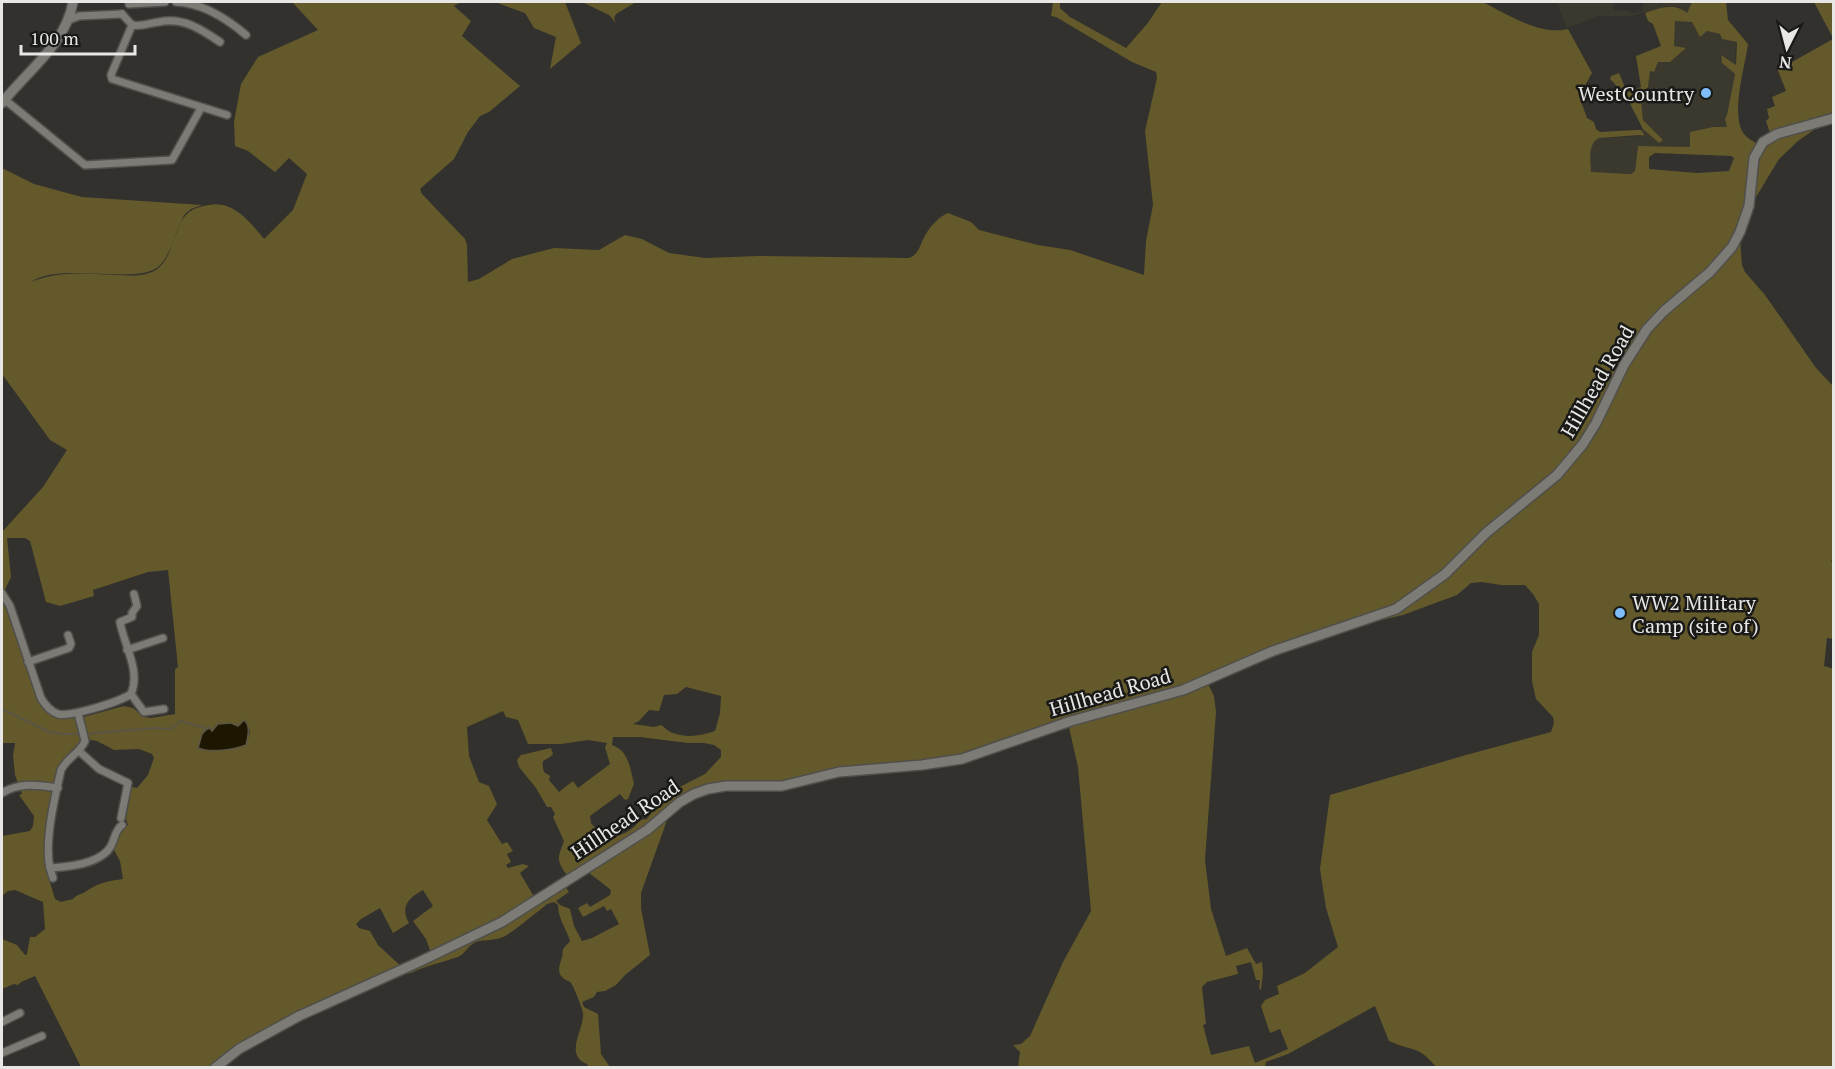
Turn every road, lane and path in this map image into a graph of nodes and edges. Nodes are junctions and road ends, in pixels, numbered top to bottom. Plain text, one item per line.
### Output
1 (73, 2) edge
2 (165, 2) edge
3 (176, 2) edge
4 (130, 3) edge
5 (122, 14) junction
6 (69, 20) junction
7 (132, 25) junction
8 (246, 35) dead end
9 (217, 38) dead end
10 (3, 101) edge
11 (201, 108) junction
12 (227, 115) dead end
13 (1833, 118) edge
14 (2, 593) edge
15 (134, 594) dead end
16 (68, 635) dead end
17 (163, 638) dead end
18 (127, 650) junction
19 (28, 662) junction
20 (130, 694) junction
21 (164, 709) dead end
22 (78, 713) junction
23 (79, 751) junction
24 (57, 788) junction
25 (2, 793) edge
26 (50, 868) junction
27 (53, 878) dead end
28 (20, 1013) dead end
29 (2, 1022) edge
30 (42, 1036) dead end
31 (2, 1053) edge
32 (215, 1068) edge

1 - 6 street
2 - 4 street
3 - 8 street
4 - 5 street
5 - 6 street
5 - 7 street
6 - 10 street
7 - 9 street
7 - 11 street
10 - 11 street
11 - 12 street
13 - 32 street, Hillhead Road
14 - 19 street
15 - 18 street
16 - 19 street
17 - 18 street
18 - 20 street
19 - 22 street
20 - 21 street
20 - 22 street
22 - 23 street
23 - 24 street
23 - 26 street
24 - 25 street
24 - 26 street
26 - 27 street
28 - 29 street
30 - 31 street

